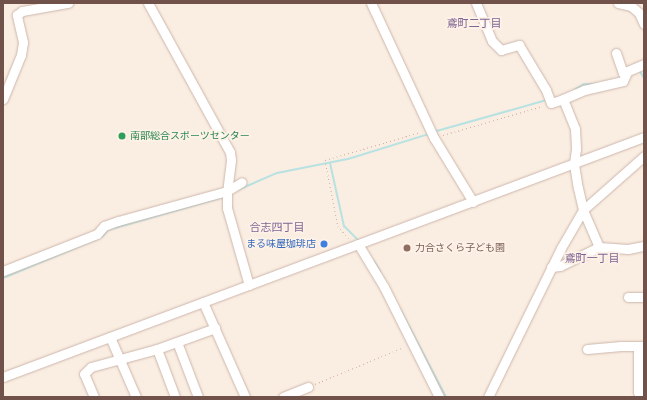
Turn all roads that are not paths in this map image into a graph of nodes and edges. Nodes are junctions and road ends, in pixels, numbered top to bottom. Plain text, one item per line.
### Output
1 (68, 3) edge
2 (148, 3) edge
3 (371, 3) edge
4 (476, 3) edge
5 (618, 3) edge
6 (20, 7) edge
7 (644, 24) edge
8 (616, 53) dead end
9 (644, 64) edge
10 (626, 72) junction
11 (3, 99) edge
12 (563, 99) junction
13 (644, 137) edge
14 (644, 156) edge
15 (574, 164) junction
16 (242, 182) dead end
17 (227, 191) junction
18 (473, 202) junction
19 (583, 210) junction
20 (358, 244) junction
21 (644, 246) edge
22 (599, 247) junction
23 (552, 267) junction
24 (3, 271) edge
25 (249, 285) junction
26 (628, 297) dead end
27 (644, 297) edge
28 (203, 302) junction
29 (216, 328) junction
30 (110, 337) junction
31 (177, 342) junction
32 (641, 346) edge
33 (157, 349) junction
34 (587, 349) dead end
35 (120, 359) junction
36 (3, 376) edge
37 (308, 387) road end
38 (641, 393) edge
39 (94, 397) edge
40 (136, 397) edge
41 (175, 397) edge
42 (198, 397) edge
43 (246, 397) edge
44 (283, 397) edge
45 (439, 397) edge
46 (488, 397) edge

1 - 6 street
2 - 17 street
3 - 18 street
4 - 12 street
5 - 7 street
6 - 11 street
8 - 10 street
9 - 10 street
10 - 12 street
12 - 15 street
13 - 15 street
14 - 19 street
15 - 18 street
15 - 19 street
16 - 17 street
17 - 24 street
17 - 25 street
18 - 20 street
19 - 22 street
19 - 23 street
20 - 25 street
20 - 45 street
21 - 22 street
22 - 23 street
23 - 46 street
25 - 28 street
26 - 27 street
28 - 29 street
28 - 30 street
29 - 31 street
29 - 43 street
30 - 35 street
30 - 36 street
31 - 33 street
31 - 42 street
32 - 34 street
32 - 38 street
33 - 35 street
33 - 41 street
35 - 39 street
35 - 40 street
37 - 44 street

